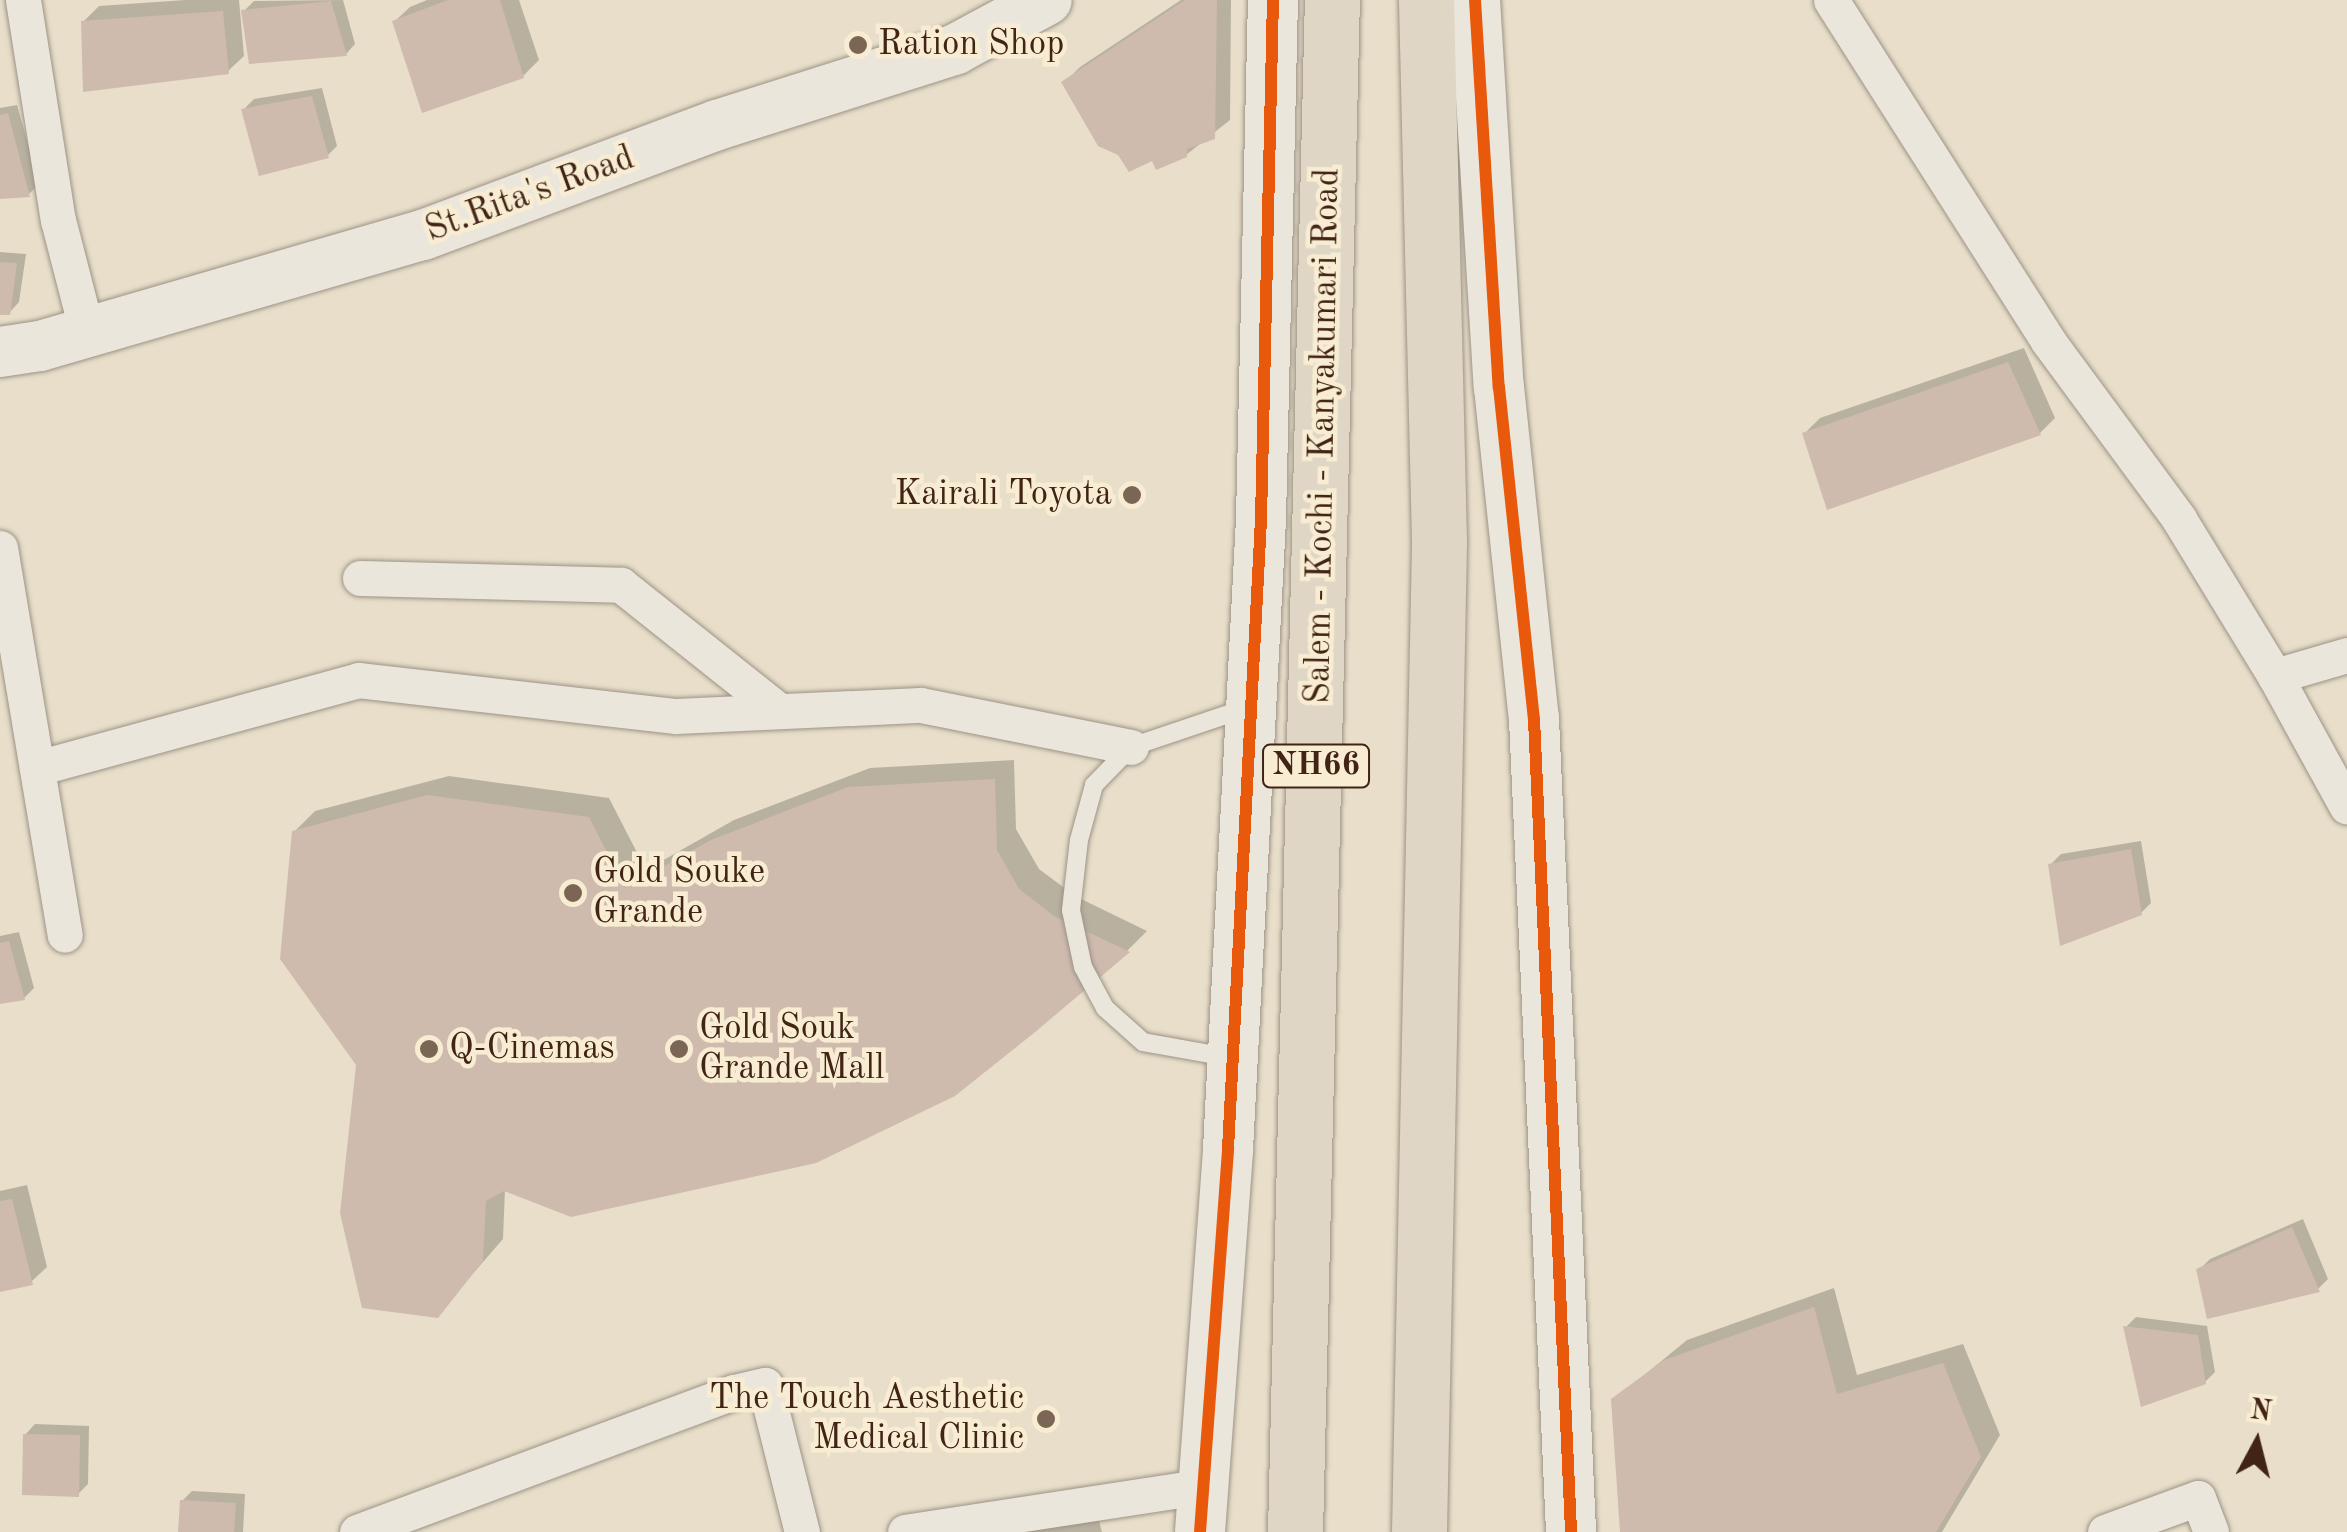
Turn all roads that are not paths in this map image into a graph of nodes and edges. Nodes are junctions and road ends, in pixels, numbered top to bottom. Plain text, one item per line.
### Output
1 (24, 0) edge
2 (1046, 0) edge
3 (1272, 0) edge
4 (1332, 0) edge
5 (1426, 0) edge
6 (1475, 0) edge
7 (1830, 0) edge
8 (88, 332) junction
9 (0, 352) edge
10 (0, 548) edge
11 (360, 578) dead end
12 (2347, 656) edge
13 (2275, 676) junction
14 (1252, 706) junction
15 (778, 710) junction
16 (1131, 747) junction
17 (37, 768) junction
18 (2347, 808) edge
19 (65, 935) dead end
20 (1233, 1058) junction
21 (1203, 1509) edge
22 (358, 1532) edge
23 (802, 1532) edge
24 (905, 1532) edge
25 (1295, 1532) edge
26 (1419, 1532) edge
27 (1571, 1532) edge
28 (2105, 1532) edge
29 (2211, 1532) edge

1 - 8 street
2 - 8 street, St.Rita's Road
3 - 14 street
4 - 25 highway, Salem - Kochi - Kanyakumari Road / NH66
5 - 26 highway
6 - 27 street
7 - 13 street
8 - 9 street, St.Rita's Road
10 - 17 street
11 - 15 street
12 - 13 street
13 - 18 street
14 - 16 lane
14 - 20 street
15 - 16 street
15 - 17 street
16 - 20 lane
17 - 19 street
20 - 21 street
21 - 24 street
22 - 23 street
28 - 29 street

